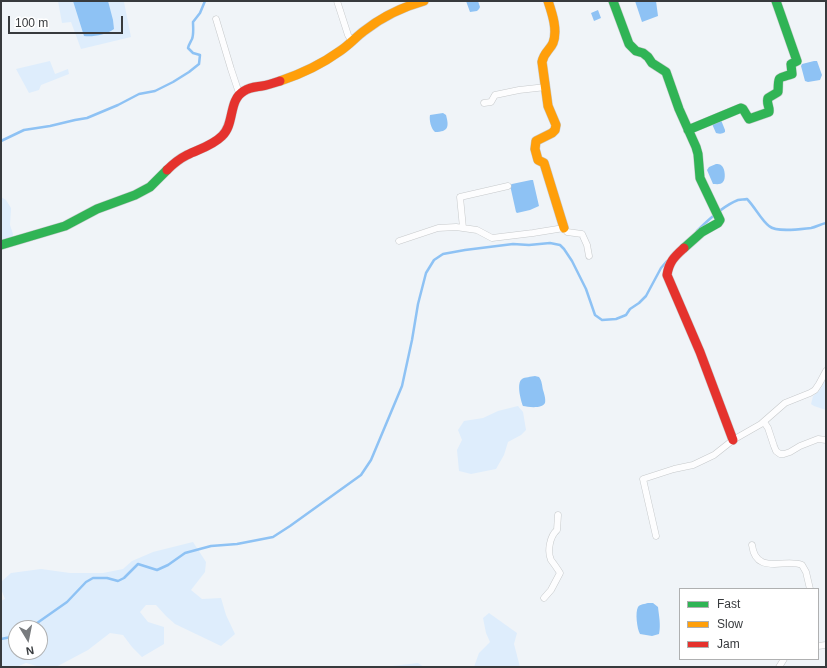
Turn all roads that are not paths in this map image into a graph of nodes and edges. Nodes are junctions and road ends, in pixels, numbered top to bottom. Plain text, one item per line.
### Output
1 (337, 1) edge
2 (424, 1) edge
3 (548, 1) edge
4 (612, 1) edge
5 (776, 1) edge
6 (216, 19) dead end
7 (352, 42) junction
8 (546, 87) junction
9 (241, 93) junction
10 (484, 103) dead end
11 (688, 130) junction
12 (508, 186) dead end
13 (463, 228) junction
14 (564, 228) junction
15 (400, 241) dead end
16 (1, 245) edge
17 (589, 256) dead end
18 (826, 371) edge
19 (764, 422) junction
20 (733, 440) junction
21 (826, 440) edge
22 (558, 515) dead end
23 (656, 536) dead end
24 (752, 545) dead end
25 (810, 588) edge
26 (544, 598) dead end

1 - 7 street
2 - 7 street
3 - 8 street
4 - 11 street
5 - 11 street
6 - 9 street
7 - 9 street
8 - 10 street
8 - 14 street
9 - 16 street
11 - 20 street
12 - 13 street
13 - 14 street
13 - 15 street
14 - 17 street
18 - 19 street
19 - 20 street
19 - 21 street
20 - 23 street
22 - 26 street
24 - 25 street

